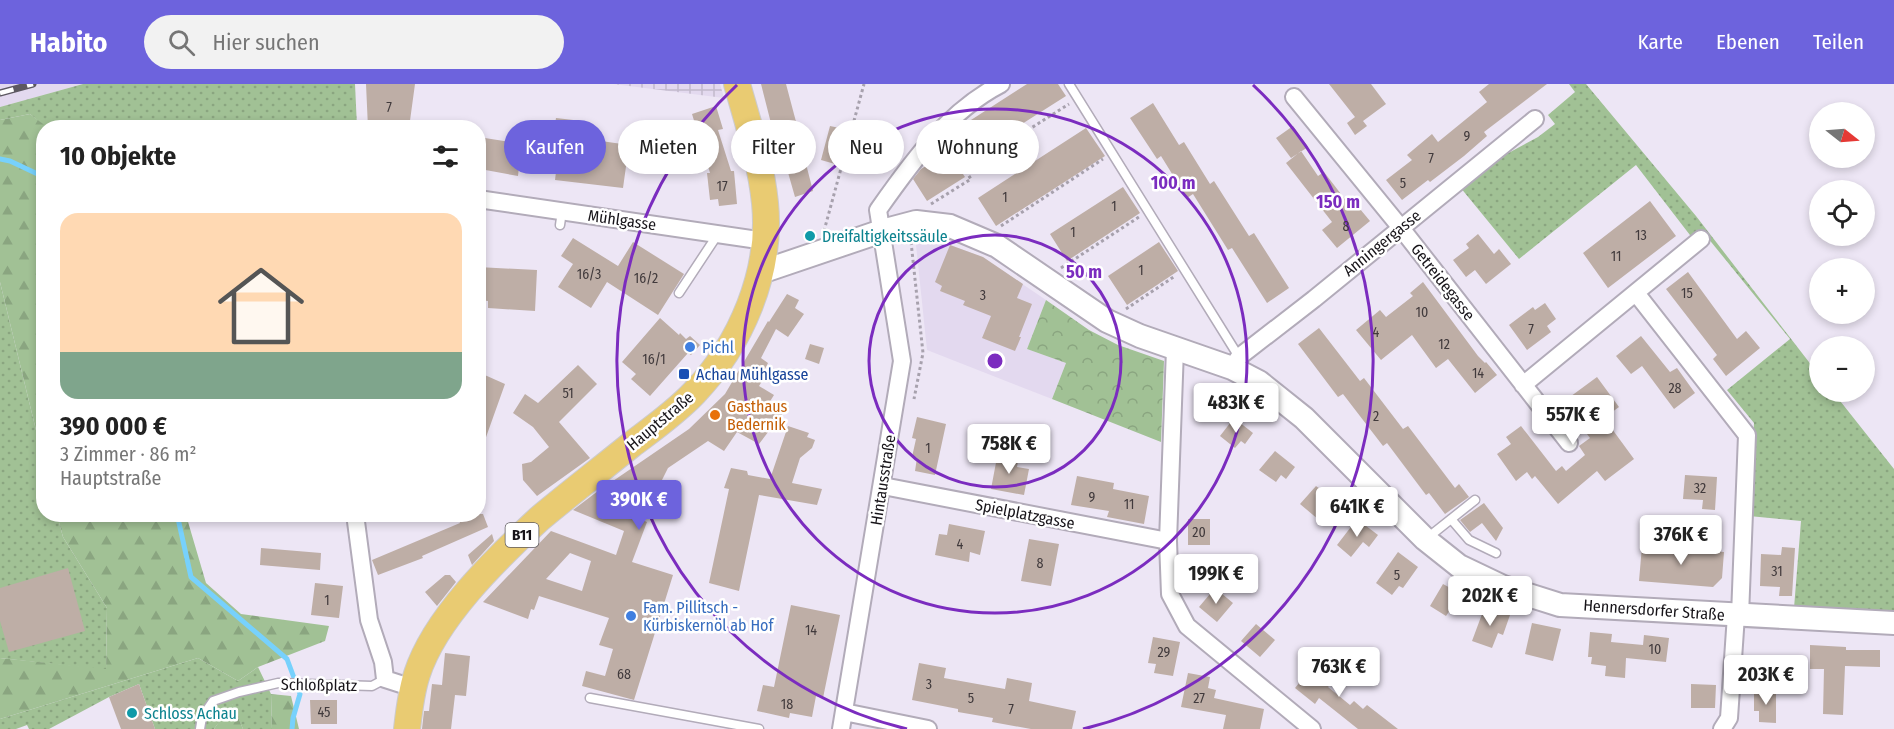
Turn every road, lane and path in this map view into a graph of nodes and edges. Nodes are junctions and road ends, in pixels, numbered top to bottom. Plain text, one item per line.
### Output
1 (737, 84) edge
2 (864, 84) edge
3 (1001, 84) edge
4 (1069, 84) edge
5 (1293, 97) dead end
6 (1078, 99) junction
7 (1535, 119) dead end
8 (1112, 154) junction
9 (486, 201) edge
10 (1148, 211) junction
11 (916, 222) junction
12 (1401, 228) junction
13 (882, 231) junction
14 (718, 234) junction
15 (981, 239) junction
16 (1701, 239) dead end
17 (765, 241) junction
18 (818, 253) junction
19 (1184, 270) junction
20 (761, 272) junction
21 (1044, 279) junction
22 (680, 293) dead end
23 (1636, 293) junction
24 (1107, 321) junction
25 (1175, 349) junction
26 (1235, 363) junction
27 (1523, 385) junction
28 (913, 407) dead end
29 (1569, 442) dead end
30 (882, 486) junction
31 (1475, 500) dead end
32 (1451, 519) junction
33 (356, 522) edge
34 (1425, 539) junction
35 (1168, 541) junction
36 (1496, 554) dead end
37 (1738, 616) junction
38 (1894, 623) edge
39 (385, 679) junction
40 (413, 688) junction
41 (590, 698) dead end
42 (843, 721) edge
43 (200, 729) edge
44 (407, 729) edge
45 (759, 729) edge
46 (927, 729) edge
47 (1312, 729) edge
48 (1722, 729) edge

1 - 17 main road, Hauptstraße / B11
2 - 18 path
3 - 13 street, Hintausstraße
4 - 6 lane
5 - 12 street, Getreidegasse
6 - 8 lane
6 - 11 path
7 - 12 street, Anningergasse
8 - 10 lane
8 - 15 path
9 - 14 street, Mühlgasse
10 - 19 lane
10 - 21 path
11 - 13 street, Hennersdorfer Straße
11 - 15 street, Hennersdorfer Straße
11 - 28 path
12 - 26 street, Anningergasse
12 - 27 street, Getreidegasse
13 - 18 street, Hennersdorfer Straße
13 - 30 street, Hintausstraße
14 - 17 street, Mühlgasse
14 - 22 lane
15 - 21 street, Hennersdorfer Straße
16 - 23 street
17 - 20 main road, Hauptstraße / B11
18 - 20 street, Hennersdorfer Straße
19 - 24 path
19 - 26 lane
20 - 40 main road, Hauptstraße / B11
21 - 24 street, Hennersdorfer Straße
23 - 27 street
23 - 37 street
24 - 25 street, Hennersdorfer Straße
25 - 26 street, Hennersdorfer Straße
25 - 35 street
26 - 34 street, Hennersdorfer Straße
27 - 29 street, Getreidegasse
30 - 35 street, Spielplatzgasse
30 - 42 street, Hintausstraße
31 - 32 lane
32 - 34 lane
32 - 36 lane
33 - 39 street
34 - 37 street, Hennersdorfer Straße
35 - 47 street
37 - 38 street, Hennersdorfer Straße
37 - 48 street
39 - 40 street
39 - 43 lane, Schloßplatz
40 - 44 main road, Hauptstraße / B11
41 - 45 lane
42 - 46 street

